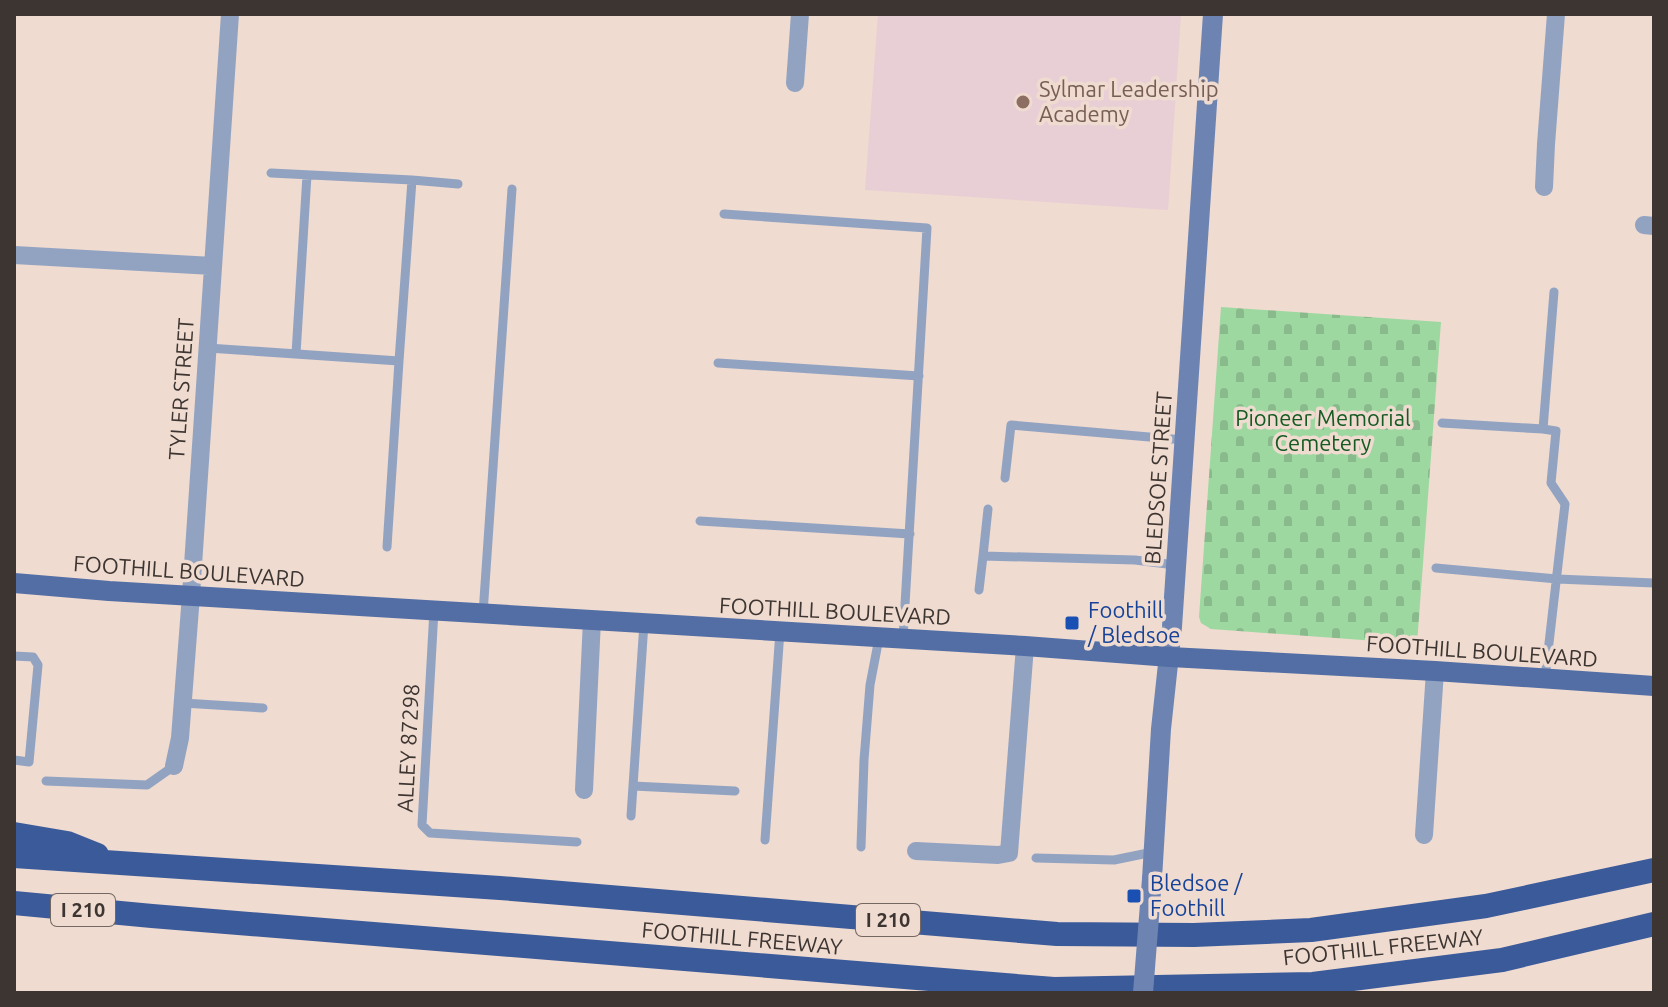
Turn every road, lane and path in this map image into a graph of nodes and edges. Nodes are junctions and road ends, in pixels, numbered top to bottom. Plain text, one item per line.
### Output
1 (230, 14) edge
2 (800, 14) edge
3 (1213, 14) edge
4 (1556, 14) edge
5 (795, 83) dead end
6 (271, 173) dead end
7 (307, 175) junction
8 (412, 180) junction
9 (458, 184) dead end
10 (1544, 187) dead end
11 (512, 189) dead end
12 (724, 214) dead end
13 (14, 255) edge
14 (213, 266) junction
15 (1554, 292) dead end
16 (208, 348) junction
17 (296, 354) junction
18 (399, 361) junction
19 (718, 363) dead end
20 (919, 376) junction
21 (1442, 423) dead end
22 (1543, 429) junction
23 (1184, 440) junction
24 (1005, 478) dead end
25 (988, 509) dead end
26 (700, 521) dead end
27 (910, 534) junction
28 (387, 547) dead end
29 (983, 556) junction
30 (1175, 565) junction
31 (1436, 568) dead end
32 (1557, 579) junction
33 (14, 583) edge
34 (1654, 583) edge
35 (979, 590) dead end
36 (191, 595) junction
37 (434, 610) junction
38 (483, 614) junction
39 (592, 620) junction
40 (644, 623) junction
41 (780, 631) junction
42 (879, 638) junction
43 (903, 639) junction
44 (1025, 646) junction
45 (14, 656) edge
46 (1170, 657) junction
47 (1435, 671) junction
48 (1545, 678) junction
49 (1654, 686) edge
50 (183, 703) junction
51 (263, 708) dead end
52 (14, 760) edge
53 (174, 766) joint
54 (46, 781) dead end
55 (633, 786) junction
56 (584, 790) dead end
57 (735, 791) dead end
58 (631, 816) dead end
59 (14, 834) edge
60 (1424, 835) dead end
61 (765, 840) dead end
62 (577, 842) dead end
63 (861, 847) dead end
64 (916, 851) dead end
65 (1153, 852) junction
66 (14, 856) edge
67 (1036, 858) dead end
68 (118, 864) junction
69 (1654, 870) edge
70 (14, 903) edge
71 (14, 913) edge
72 (152, 916) junction
73 (1654, 924) edge
74 (1143, 993) edge

1 - 14 street, TYLER STREET
2 - 5 street
3 - 23 street, BLEDSOE STREET
4 - 10 street
6 - 7 lane
7 - 8 lane
7 - 17 lane
8 - 9 lane
8 - 18 lane
11 - 38 lane
12 - 20 lane
13 - 14 street
14 - 16 street, TYLER STREET
15 - 22 lane
16 - 17 lane
16 - 36 street, TYLER STREET
17 - 18 lane
18 - 28 lane
19 - 20 lane
20 - 27 lane
21 - 22 lane
22 - 32 lane
23 - 24 lane
23 - 30 street, BLEDSOE STREET
25 - 29 lane
26 - 27 lane
27 - 43 lane
29 - 30 lane
29 - 35 lane
30 - 46 street, BLEDSOE STREET
31 - 32 lane
32 - 34 lane
32 - 48 lane
33 - 36 main road, FOOTHILL BOULEVARD
36 - 37 main road, FOOTHILL BOULEVARD
36 - 50 street, TYLER STREET
37 - 38 main road, FOOTHILL BOULEVARD
37 - 62 lane, ALLEY 87298
38 - 39 main road, FOOTHILL BOULEVARD
39 - 40 main road, FOOTHILL BOULEVARD
39 - 56 street
40 - 41 main road, FOOTHILL BOULEVARD
40 - 55 lane
41 - 42 main road, FOOTHILL BOULEVARD
41 - 61 lane
42 - 43 main road, FOOTHILL BOULEVARD
42 - 63 lane
43 - 44 main road, FOOTHILL BOULEVARD
44 - 46 main road, FOOTHILL BOULEVARD
44 - 64 street
45 - 52 lane
46 - 47 main road, FOOTHILL BOULEVARD
46 - 65 street, BLEDSOE STREET
47 - 48 main road, FOOTHILL BOULEVARD
47 - 60 street
48 - 49 main road, FOOTHILL BOULEVARD
50 - 51 lane
50 - 53 street, TYLER STREET
53 - 54 lane
55 - 57 lane
55 - 58 lane
59 - 68 highway
65 - 67 lane
65 - 74 street, BLEDSOE STREET, bridge
66 - 68 highway, FOOTHILL FREEWAY / I 210
68 - 69 highway, FOOTHILL FREEWAY / I 210
70 - 72 highway, FOOTHILL FREEWAY / I 210
71 - 72 highway
72 - 73 highway, FOOTHILL FREEWAY / I 210

